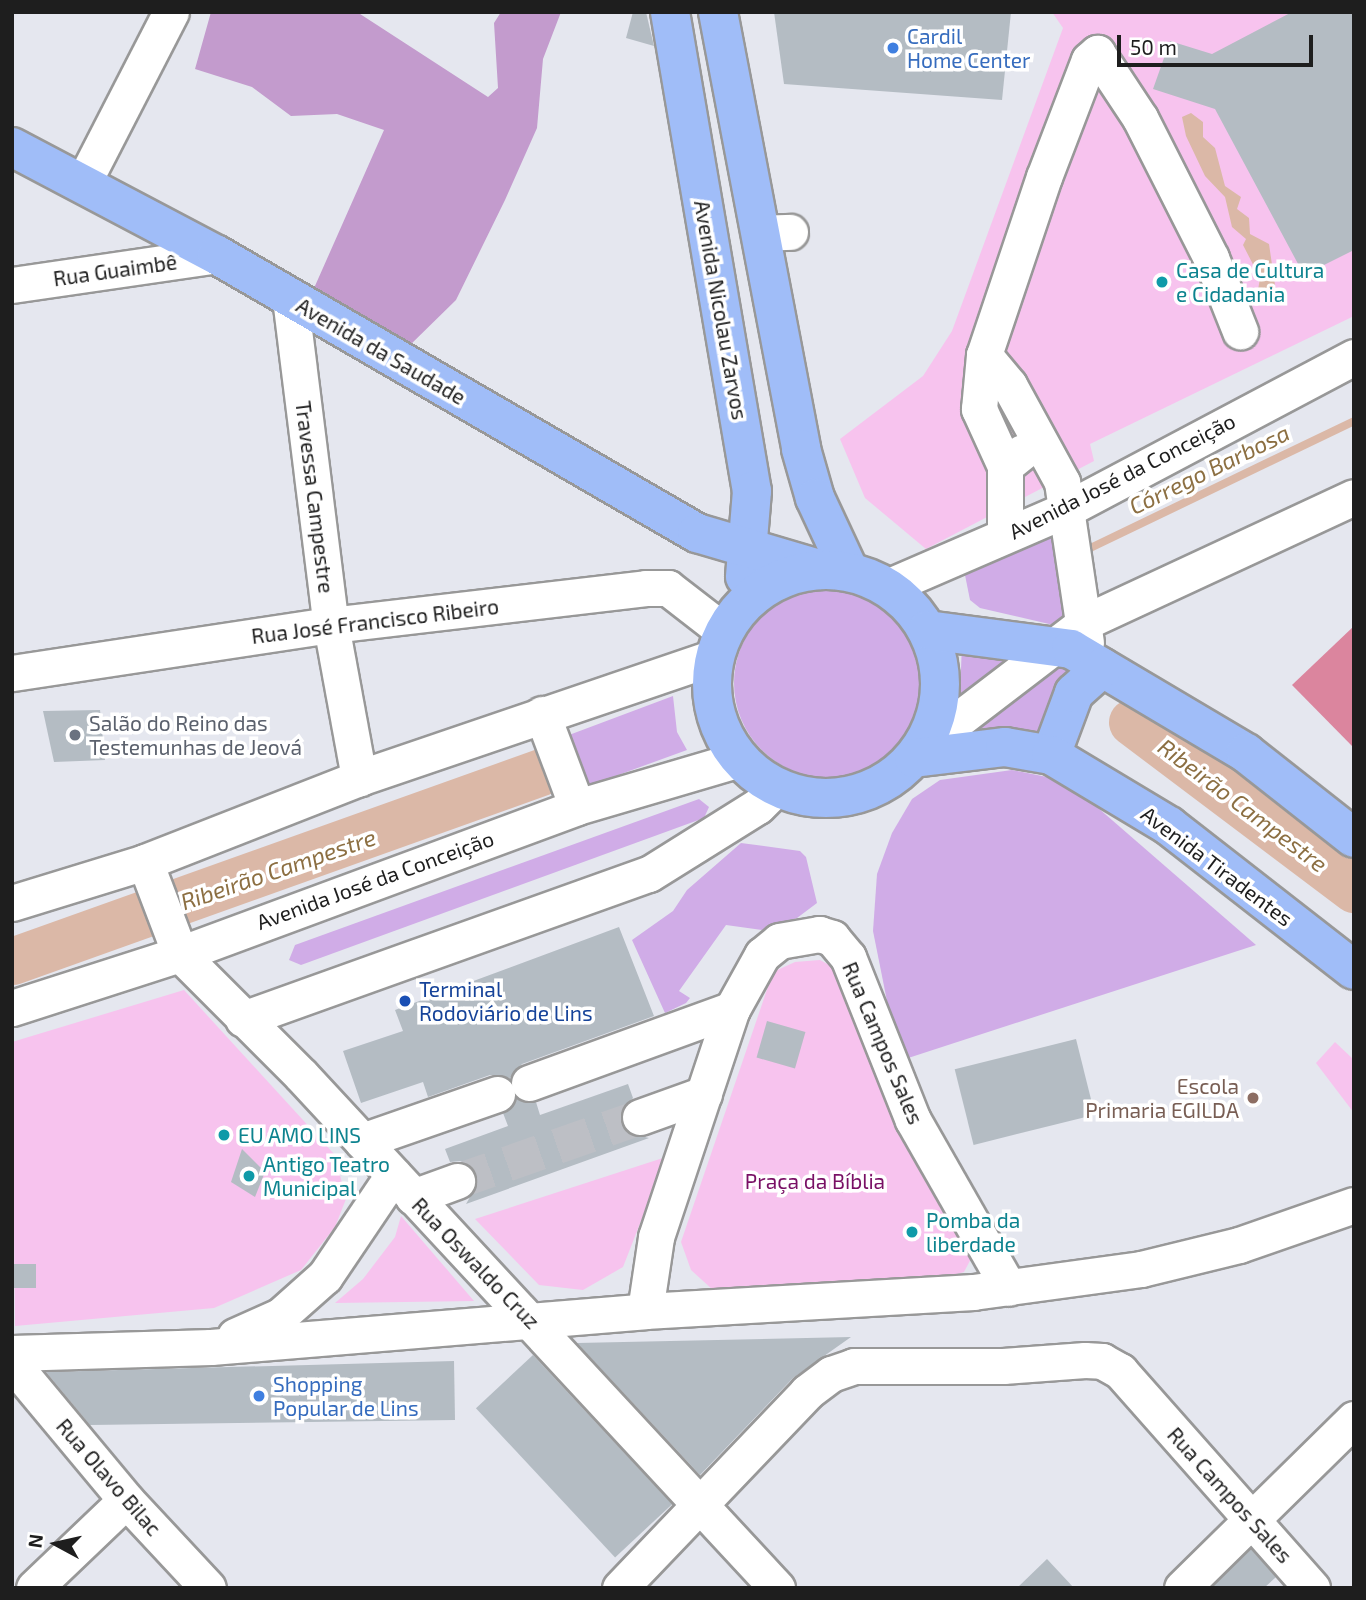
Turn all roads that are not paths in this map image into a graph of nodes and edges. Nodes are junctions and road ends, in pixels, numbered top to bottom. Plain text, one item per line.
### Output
1 (171, 12) edge
2 (670, 12) edge
3 (718, 12) edge
4 (12, 147) edge
5 (83, 183) junction
6 (217, 255) junction
7 (12, 285) edge
8 (290, 298) junction
9 (1240, 331) dead end
10 (1354, 357) edge
11 (993, 389) junction
12 (1043, 451) junction
13 (1005, 466) junction
14 (1354, 497) edge
15 (1065, 510) junction
16 (1005, 535) junction
17 (749, 552) junction
18 (834, 570) junction
19 (887, 587) junction
20 (331, 625) junction
21 (927, 630) junction
22 (727, 632) junction
23 (1083, 647) junction
24 (12, 673) edge
25 (542, 714) junction
26 (917, 753) junction
27 (1051, 755) junction
28 (740, 759) junction
29 (359, 779) junction
30 (777, 788) junction
31 (577, 807) junction
32 (1354, 838) edge
33 (148, 873) junction
34 (12, 903) edge
35 (175, 944) junction
36 (1354, 970) edge
37 (12, 1008) edge
38 (733, 1009) junction
39 (243, 1019) junction
40 (704, 1094) junction
41 (640, 1116) tunnel mouth
42 (362, 1142) junction
43 (457, 1181) tunnel mouth
44 (403, 1186) junction
45 (1354, 1205) edge
46 (1009, 1288) junction
47 (645, 1311) junction
48 (531, 1320) junction
49 (211, 1347) junction
50 (12, 1353) edge
51 (12, 1363) edge
52 (1354, 1419) edge
53 (126, 1500) junction
54 (703, 1504) junction
55 (1250, 1518) junction
56 (34, 1588) edge
57 (208, 1588) edge
58 (620, 1588) edge
59 (777, 1588) edge
60 (1182, 1588) edge
61 (1312, 1588) edge

1 - 5 street
2 - 17 main road, Avenida Nicolau Zarvos
3 - 18 main road
4 - 5 main road, Avenida da Saudade
5 - 6 main road, Avenida da Saudade
6 - 7 street, Rua Guaimbê
6 - 8 main road, Avenida da Saudade
8 - 17 main road, Avenida da Saudade
8 - 20 street, Travessa Campestre
9 - 11 street
10 - 15 street, Avenida José da Conceição
11 - 12 street
11 - 13 street
12 - 13 street
12 - 15 street
13 - 16 street
14 - 23 street
15 - 16 street, Avenida José da Conceição
15 - 23 street
16 - 19 street, Avenida José da Conceição
17 - 18 main road, Avenida da Saudade
17 - 22 main road, Avenida Nicolau Zarvos
18 - 19 main road
18 - 22 main road
19 - 21 main road
20 - 22 street, Rua José Francisco Ribeiro
20 - 24 street, Rua José Francisco Ribeiro
20 - 29 street, Travessa Campestre
21 - 23 main road
21 - 26 main road
22 - 25 street
22 - 28 main road
23 - 26 street
23 - 27 main road
23 - 32 main road
25 - 29 street
25 - 31 street
26 - 27 main road, Avenida Tiradentes
26 - 30 main road
27 - 36 main road, Avenida Tiradentes
28 - 30 main road
28 - 31 street, Avenida José da Conceição
29 - 33 street
30 - 39 street
31 - 35 street, Avenida José da Conceição
33 - 34 street
33 - 35 street, Rua Oswaldo Cruz
35 - 37 street, Avenida José da Conceição
35 - 39 street, Rua Oswaldo Cruz
38 - 40 street, Rua Campos Sales
38 - 42 street
38 - 46 street, Rua Campos Sales
39 - 42 street, Rua Oswaldo Cruz
40 - 41 street
40 - 47 street, Rua Campos Sales
42 - 44 street, Rua Oswaldo Cruz
43 - 44 street
44 - 48 street, Rua Oswaldo Cruz
44 - 49 street
45 - 46 street
46 - 47 street
47 - 48 street
48 - 49 street
48 - 54 street, Rua Oswaldo Cruz
49 - 50 street
51 - 53 street, Rua Olavo Bilac
52 - 55 street
53 - 56 street
53 - 57 street, Rua Olavo Bilac
54 - 55 street, Rua Campos Sales
54 - 58 street
54 - 59 street, Rua Oswaldo Cruz
55 - 60 street
55 - 61 street, Rua Campos Sales

